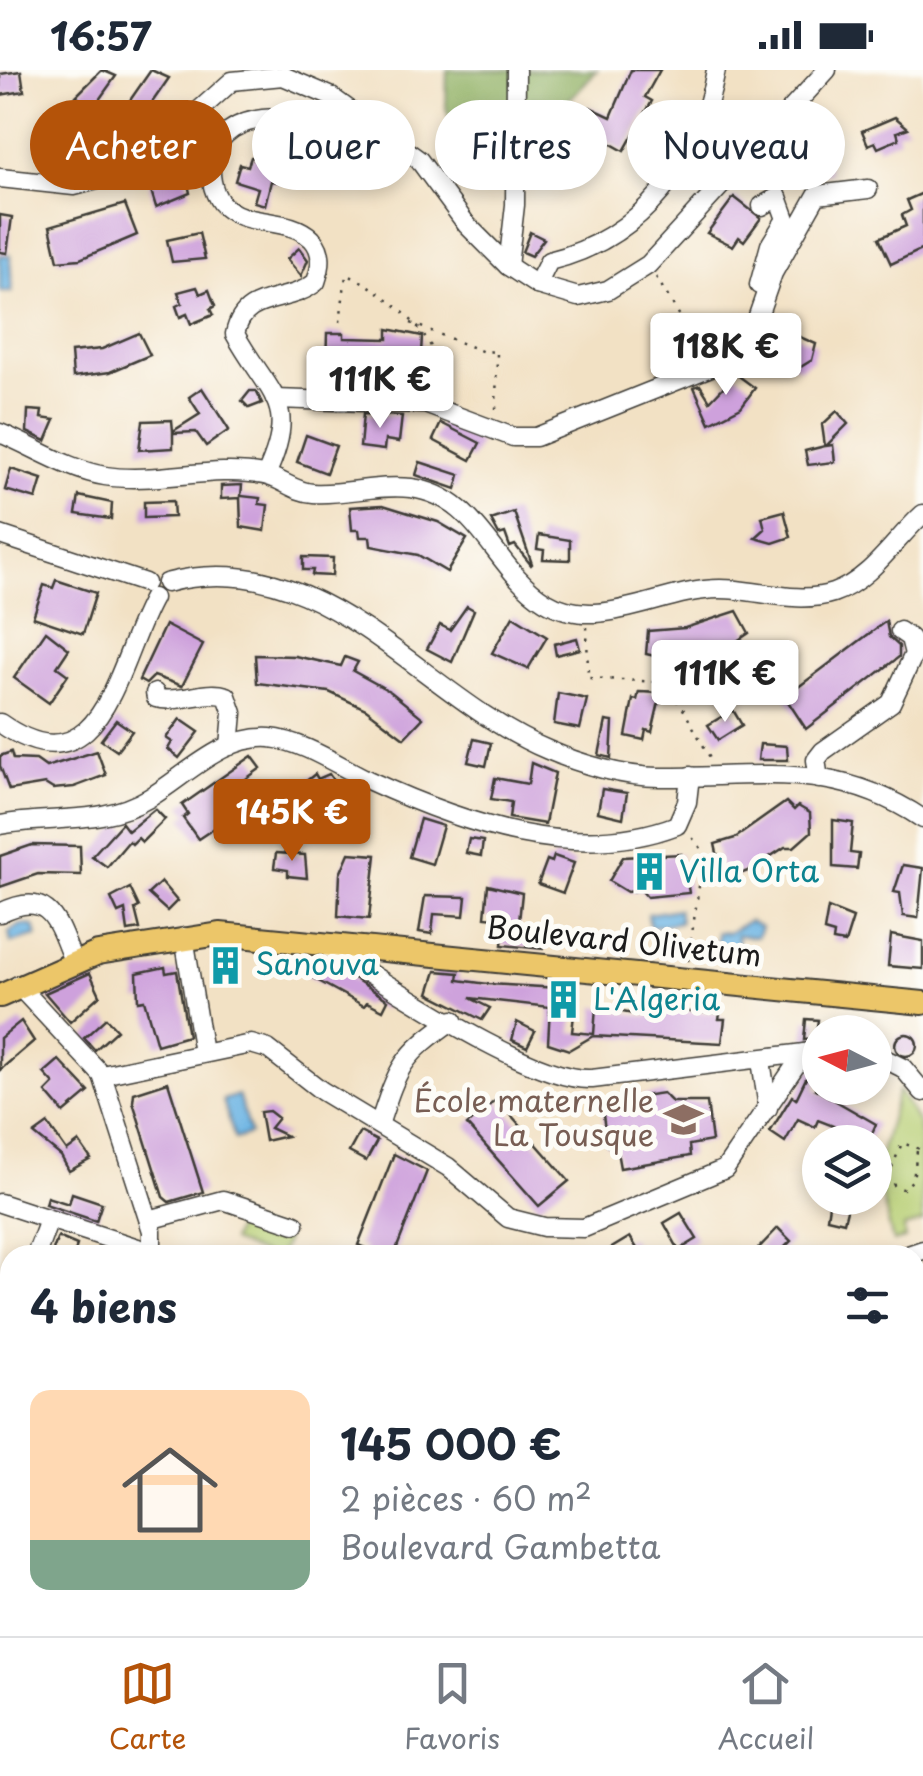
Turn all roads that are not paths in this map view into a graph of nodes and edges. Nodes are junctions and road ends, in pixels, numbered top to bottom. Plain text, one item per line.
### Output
1 (516, 70) edge
2 (716, 70) edge
3 (827, 70) edge
4 (331, 100) edge
5 (252, 118) edge
6 (415, 158) edge
7 (0, 178) edge
8 (868, 189) dead end
9 (762, 206) dead end
10 (508, 266) junction
11 (536, 286) junction
12 (761, 306) junction
13 (274, 399) junction
14 (0, 433) edge
15 (266, 475) junction
16 (923, 514) edge
17 (0, 535) edge
18 (149, 590) junction
19 (900, 631) dead end
20 (154, 694) dead end
21 (0, 723) edge
22 (230, 746) junction
23 (690, 776) junction
24 (819, 779) junction
25 (923, 820) edge
26 (0, 825) edge
27 (0, 913) edge
28 (184, 937) junction
29 (318, 942) junction
30 (389, 950) junction
31 (73, 960) junction
32 (396, 986) junction
33 (9, 991) edge
34 (923, 1003) edge
35 (453, 1020) junction
36 (204, 1053) junction
37 (802, 1054) edge
38 (761, 1060) junction
39 (892, 1062) edge
40 (802, 1065) edge
41 (102, 1075) junction
42 (923, 1092) edge
43 (768, 1108) junction
44 (379, 1125) junction
45 (0, 1202) edge
46 (50, 1220) junction
47 (148, 1220) junction
48 (295, 1224) dead end
49 (40, 1245) edge
50 (125, 1245) edge
51 (151, 1245) edge

1 - 10 street
2 - 11 street
3 - 11 street
4 - 7 street
5 - 13 street
6 - 10 street
8 - 12 street
9 - 12 street
10 - 11 street
12 - 13 street
13 - 15 street
14 - 15 street
15 - 16 street
17 - 18 street
18 - 21 street
18 - 23 street
19 - 24 street
20 - 22 street
22 - 23 street
22 - 26 street
23 - 24 street
24 - 25 street
27 - 31 street
28 - 29 main road, Boulevard Olivetum
28 - 31 main road, Boulevard Olivetum
28 - 36 street
29 - 30 main road, Boulevard Olivetum
29 - 32 street
30 - 32 street
30 - 34 main road, Boulevard Olivetum
31 - 33 main road, Boulevard Olivetum
32 - 35 street
33 - 41 street
35 - 38 street
35 - 44 street
36 - 41 street
36 - 44 street
37 - 38 street
38 - 43 street
39 - 42 street
40 - 43 street
41 - 47 street
43 - 44 street
45 - 46 street
46 - 49 street
46 - 50 street
47 - 48 street
47 - 51 street

